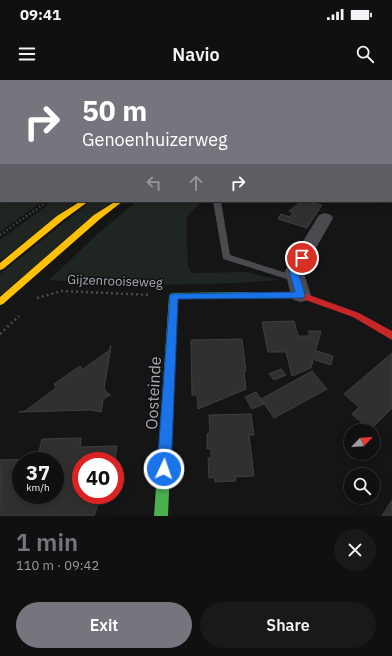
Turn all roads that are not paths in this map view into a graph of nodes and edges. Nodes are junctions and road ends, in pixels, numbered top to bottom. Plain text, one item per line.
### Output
1 (84, 202) edge
2 (119, 202) edge
3 (217, 202) edge
4 (325, 218) dead end
5 (0, 267) edge
6 (298, 287) junction
7 (0, 302) edge
8 (392, 336) edge
9 (162, 516) edge

1 - 5 street
2 - 7 street
3 - 6 lane
4 - 6 street
6 - 8 street
6 - 9 street, Oosteinde

